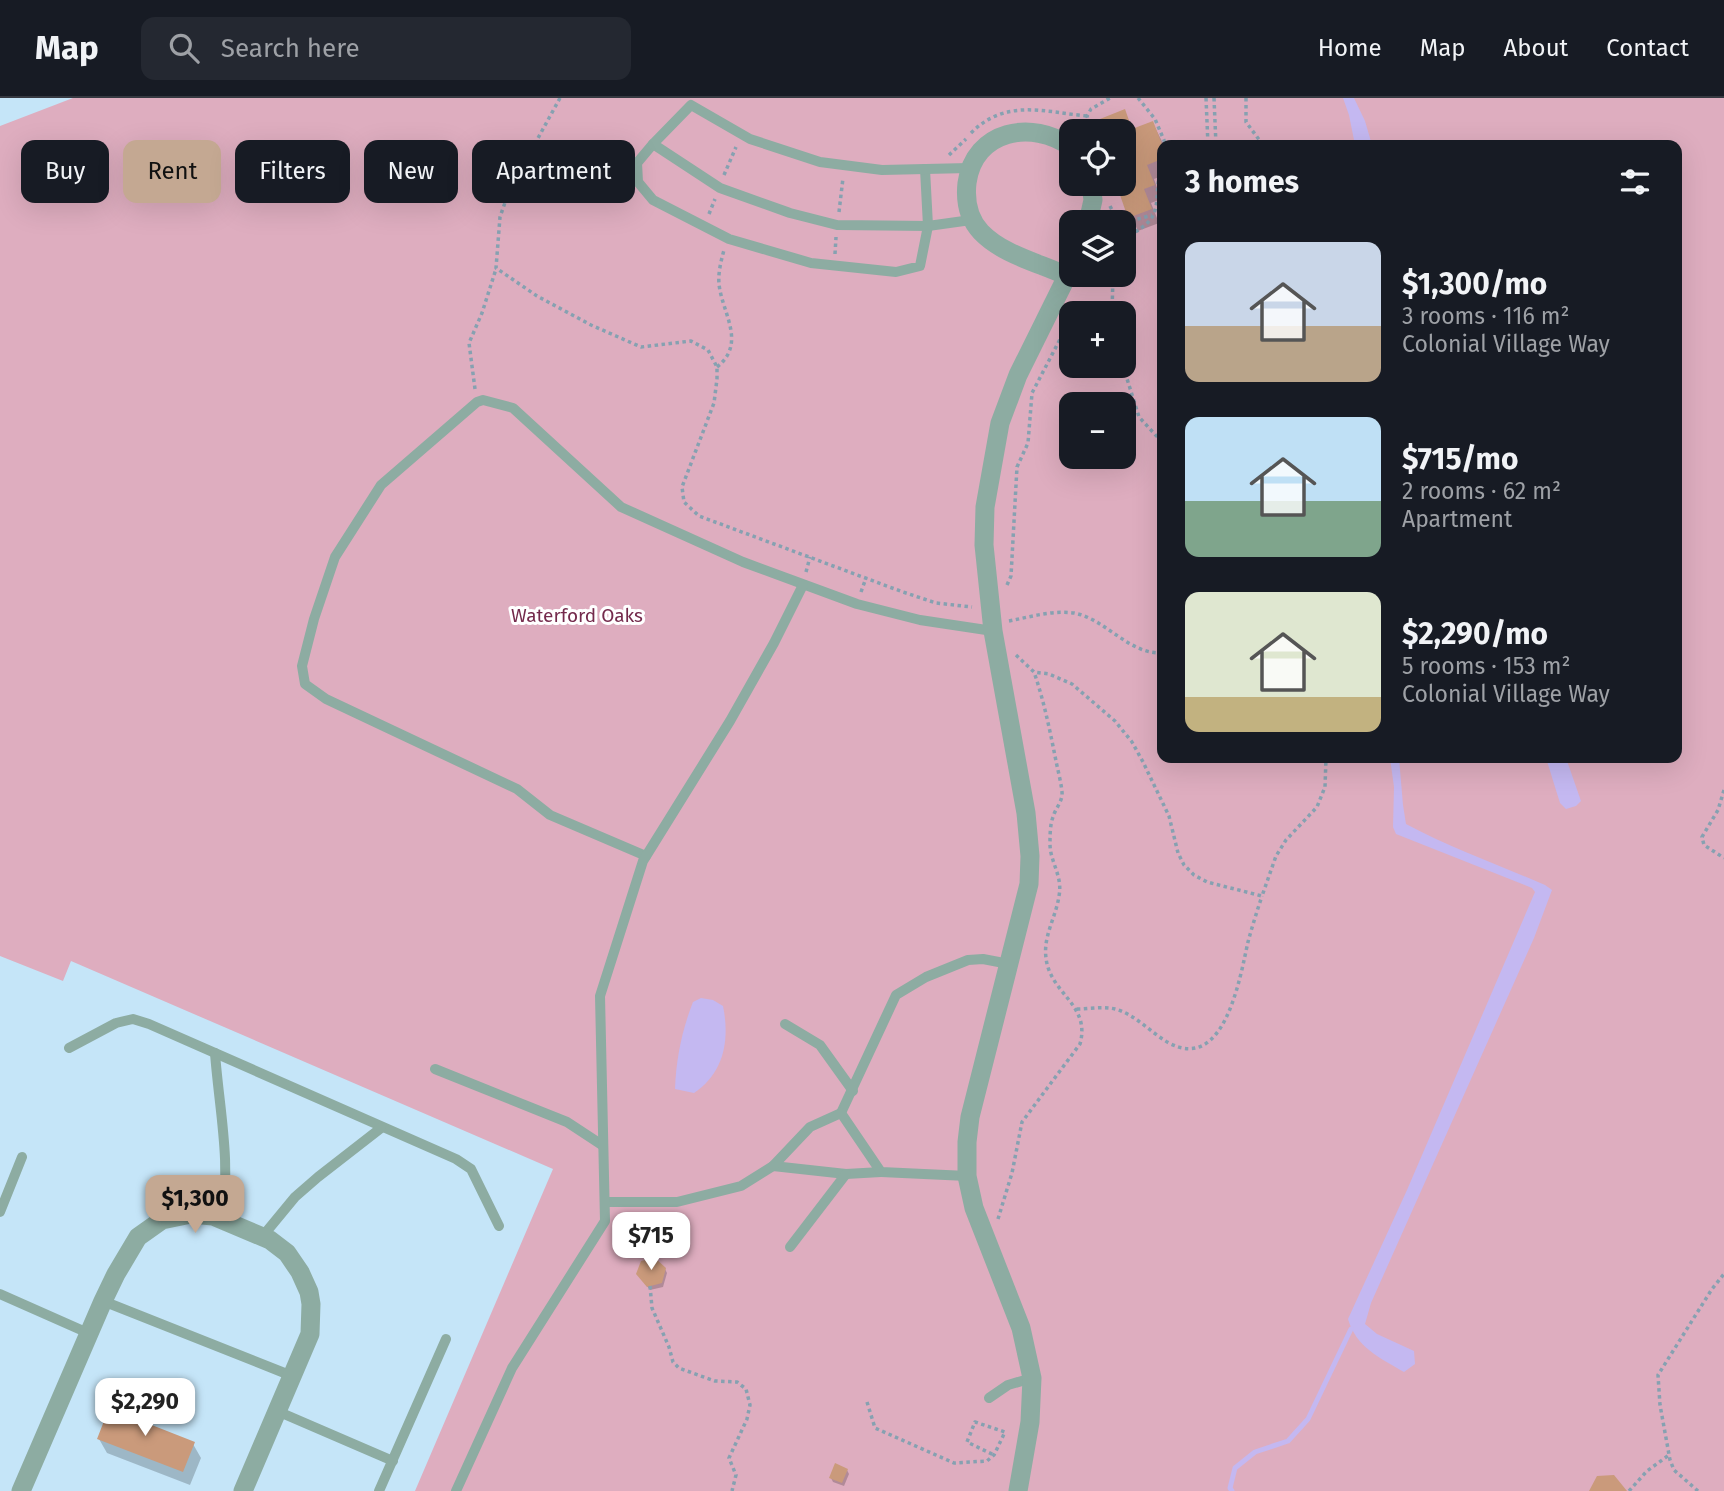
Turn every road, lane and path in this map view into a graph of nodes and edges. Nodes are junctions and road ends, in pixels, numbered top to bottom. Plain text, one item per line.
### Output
1 (560, 98) edge
2 (1110, 98) edge
3 (1138, 98) edge
4 (1206, 98) edge
5 (1214, 98) edge
6 (1246, 98) edge
7 (1088, 119) edge
8 (1164, 140) edge
9 (1208, 140) edge
10 (1216, 140) edge
11 (1259, 140) edge
12 (1059, 141) edge
13 (653, 144) junction
14 (969, 168) junction
15 (925, 169) junction
16 (1157, 178) edge
17 (1153, 215) junction
18 (971, 220) junction
19 (1136, 220) edge
20 (928, 226) junction
21 (1136, 231) edge
22 (729, 239) junction
23 (496, 268) junction
24 (1059, 269) edge
25 (1062, 287) edge
26 (1059, 341) edge
27 (717, 367) junction
28 (1127, 378) edge
29 (477, 401) junction
30 (1157, 437) edge
31 (803, 585) junction
32 (994, 597) junction
33 (998, 626) junction
34 (1009, 648) dead end
35 (1157, 652) edge
36 (1034, 672) junction
37 (1326, 763) edge
38 (1724, 790) edge
39 (646, 856) junction
40 (1724, 858) edge
41 (1262, 896) junction
42 (1009, 964) junction
43 (1077, 1009) junction
44 (785, 1024) dead end
45 (69, 1048) dead end
46 (215, 1053) junction
47 (435, 1069) dead end
48 (853, 1091) junction
49 (841, 1113) junction
50 (381, 1128) junction
51 (602, 1145) junction
52 (22, 1157) dead end
53 (774, 1166) junction
54 (881, 1172) junction
55 (846, 1174) junction
56 (967, 1176) junction
57 (604, 1202) junction
58 (0, 1212) edge
59 (221, 1220) junction
60 (998, 1221) dead end
61 (499, 1226) dead end
62 (262, 1237) junction
63 (790, 1247) dead end
64 (1724, 1274) edge
65 (650, 1286) dead end
66 (0, 1294) edge
67 (103, 1301) junction
68 (88, 1333) junction
69 (446, 1339) dead end
70 (292, 1376) junction
71 (1032, 1378) junction
72 (989, 1398) dead end
73 (867, 1402) dead end
74 (277, 1411) junction
75 (994, 1455) junction
76 (1669, 1455) junction
77 (393, 1461) junction
78 (21, 1491) edge
79 (243, 1491) edge
80 (379, 1491) edge
81 (456, 1491) edge
82 (732, 1491) edge
83 (1018, 1491) edge
84 (1629, 1491) edge
85 (1698, 1491) edge

1 - 23 path
2 - 7 path
3 - 8 path
4 - 9 path
5 - 10 path
6 - 11 path
12 - 14 street
13 - 15 lane
13 - 20 lane
13 - 22 lane
14 - 15 lane
14 - 18 street
15 - 20 lane
16 - 17 path
17 - 19 path
17 - 21 path
18 - 20 lane
18 - 24 street
20 - 22 lane
22 - 27 path
23 - 27 path
23 - 29 path
25 - 32 street
26 - 32 path
27 - 32 path
28 - 30 path
29 - 31 lane
29 - 39 lane
31 - 33 lane
31 - 39 lane
32 - 33 street
33 - 35 path
33 - 42 street
34 - 36 path
36 - 41 path
36 - 43 path
37 - 41 path
38 - 40 path
39 - 51 lane
41 - 43 path
42 - 48 lane
42 - 56 street
43 - 60 path
44 - 48 lane
45 - 46 lane
46 - 50 lane
46 - 59 lane
47 - 51 lane
48 - 49 lane
49 - 53 lane
49 - 54 lane
50 - 61 lane
50 - 62 lane
51 - 57 lane
52 - 58 lane
53 - 55 lane
53 - 57 lane
54 - 55 lane
54 - 56 lane
55 - 63 lane
56 - 71 street
57 - 81 lane
59 - 62 street
59 - 67 street
62 - 70 street
64 - 76 path
65 - 82 path
66 - 68 lane
67 - 68 street
67 - 70 lane
68 - 78 street
69 - 77 lane
70 - 74 street
71 - 72 lane
71 - 83 street
73 - 75 path
74 - 77 lane
74 - 79 street
75 - 75 path
76 - 84 path
76 - 85 path
77 - 80 lane

